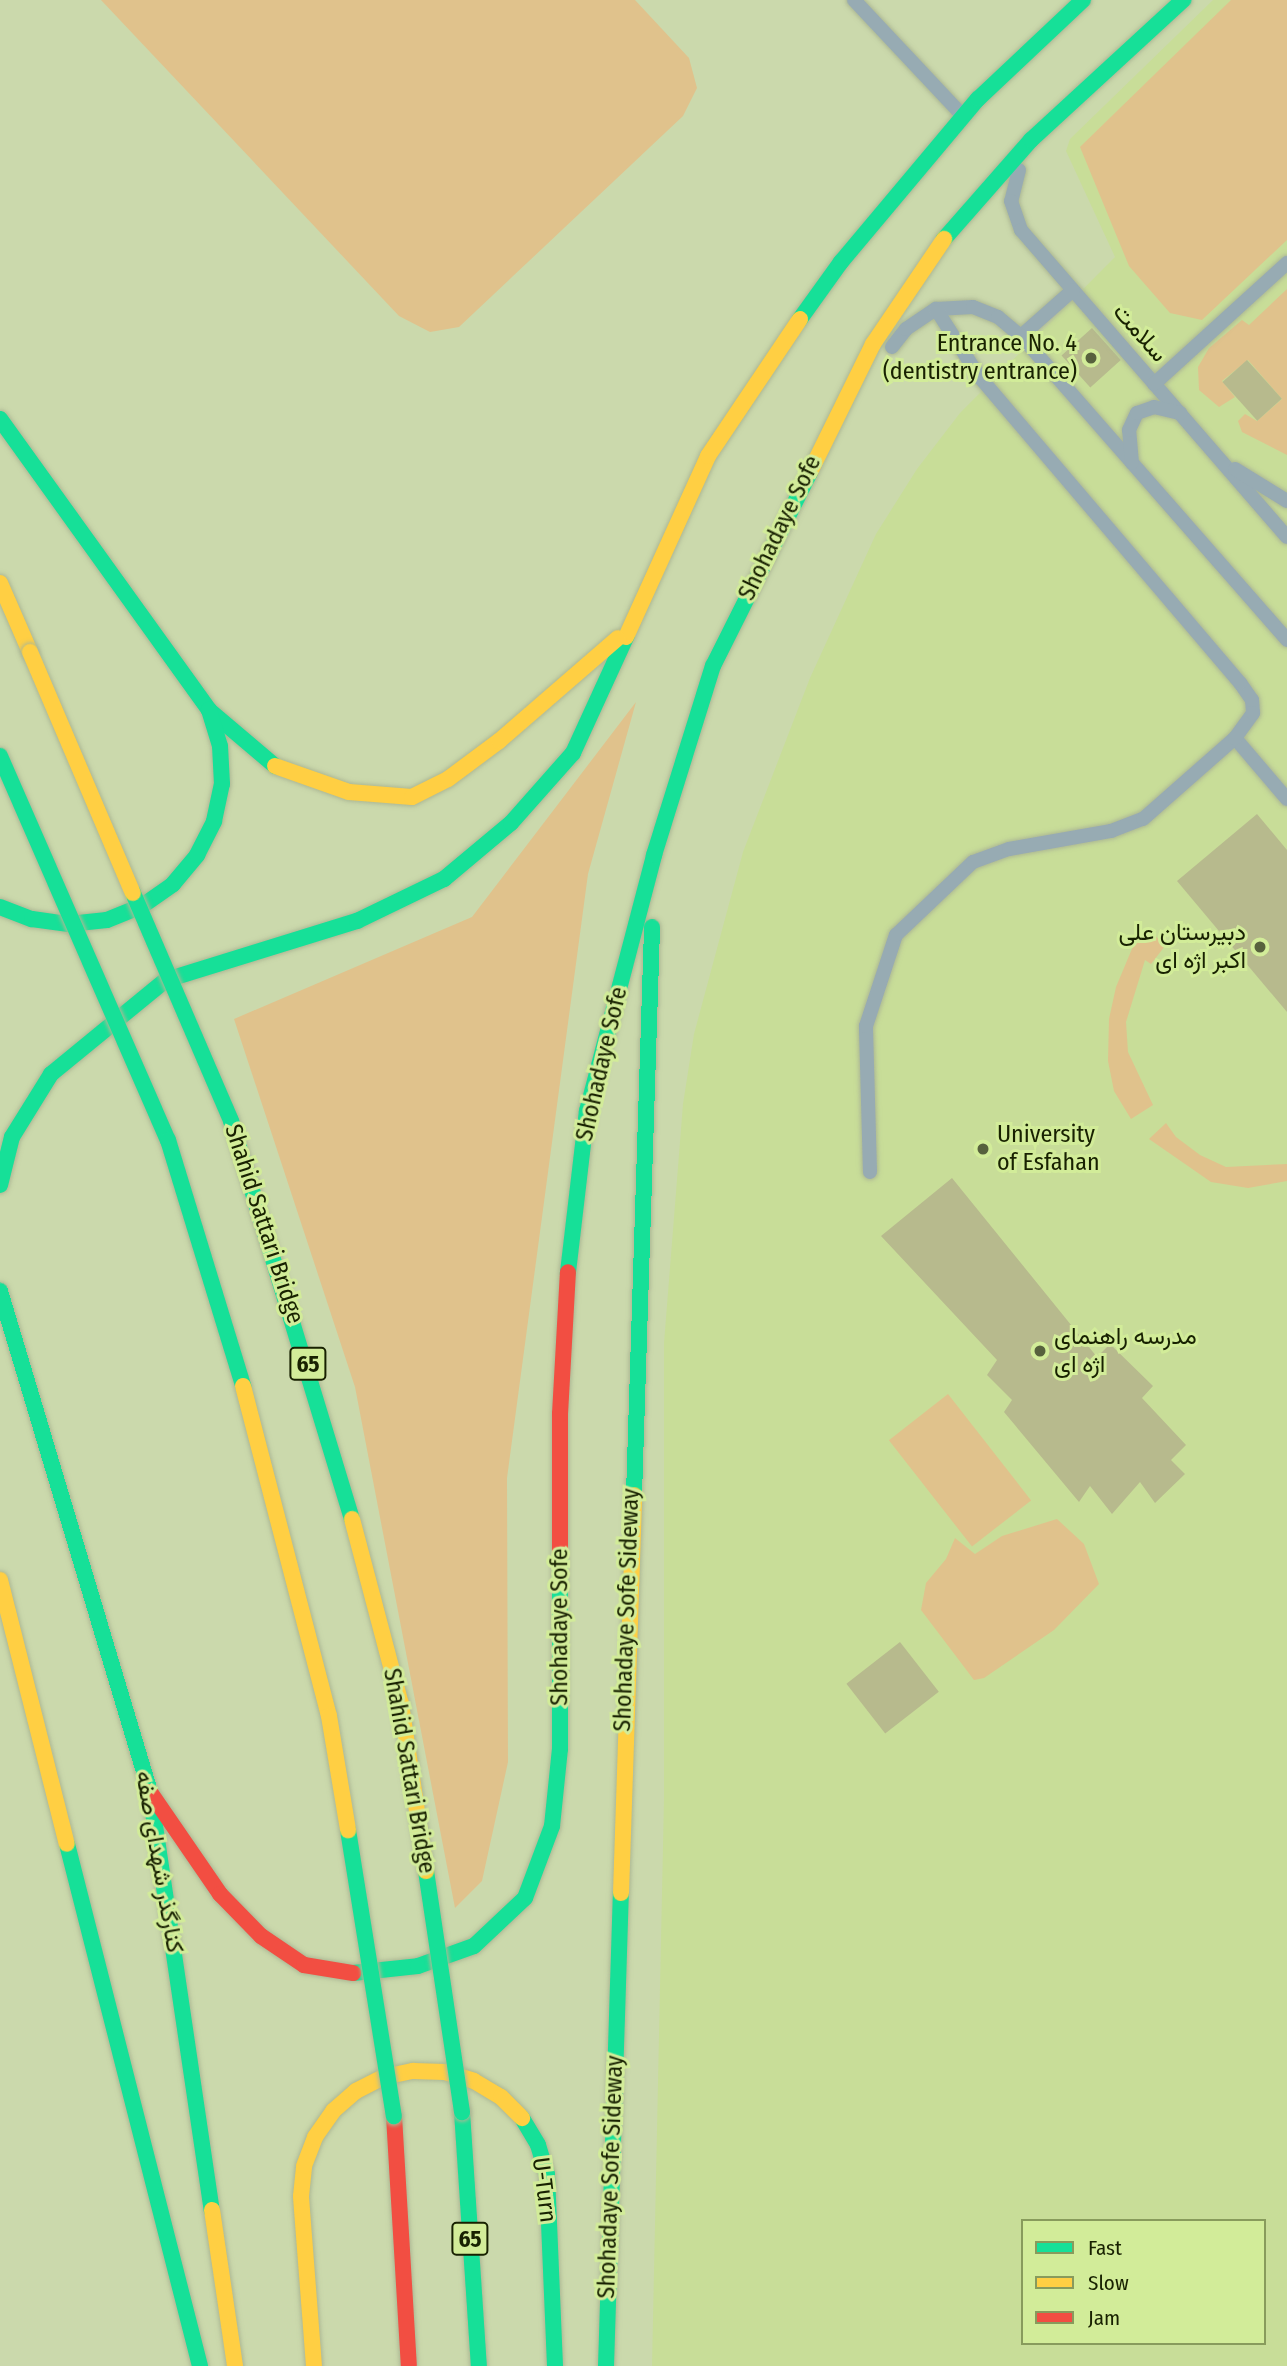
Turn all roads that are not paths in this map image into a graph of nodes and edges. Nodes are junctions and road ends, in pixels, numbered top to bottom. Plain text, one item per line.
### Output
1 (854, 0) edge
2 (1083, 0) edge
3 (1184, 0) edge
4 (963, 116) junction
5 (1031, 140) junction
6 (1287, 263) edge
7 (1073, 290) junction
8 (936, 309) junction
9 (1021, 336) junction
10 (1154, 384) junction
11 (1180, 414) junction
12 (0, 419) edge
13 (823, 441) junction
14 (1221, 460) junction
15 (1132, 464) junction
16 (1287, 502) edge
17 (1287, 537) edge
18 (0, 583) edge
19 (627, 630) junction
20 (1287, 640) edge
21 (209, 710) junction
22 (1235, 738) junction
23 (0, 757) edge
24 (1287, 799) edge
25 (654, 855) junction
26 (0, 906) edge
27 (870, 1172) dead end
28 (0, 1185) edge
29 (0, 1291) edge
30 (0, 1580) edge
31 (150, 1792) junction
32 (200, 2366) edge
33 (234, 2366) edge
34 (314, 2366) edge
35 (409, 2366) edge
36 (478, 2366) edge
37 (555, 2366) edge
38 (606, 2366) edge

1 - 4 lane
2 - 4 main road
3 - 5 main road, Shohadaye Sofe
4 - 19 main road
5 - 7 lane, سلامت
5 - 13 main road, Shohadaye Sofe
6 - 10 lane
7 - 9 lane
7 - 10 lane, سلامت
8 - 9 lane
8 - 13 lane
8 - 22 lane
9 - 15 lane
10 - 11 lane, سلامت
11 - 14 lane, سلامت
11 - 15 lane
12 - 21 main road
13 - 25 main road, Shohadaye Sofe
14 - 16 lane
14 - 17 lane, سلامت
15 - 20 lane
18 - 36 main road, Shahid Sattari Bridge / 65, bridge
19 - 21 main road
19 - 28 main road
21 - 26 main road
22 - 24 lane
22 - 27 lane
23 - 35 main road, bridge
25 - 31 main road, Shohadaye Sofe
25 - 38 main road, Shohadaye Sofe Sideway
29 - 31 main road, کنارگذر شهدای صفه
30 - 32 main road
31 - 33 main road, کنارگذر شهدای صفه
34 - 37 main road, U-Turn

